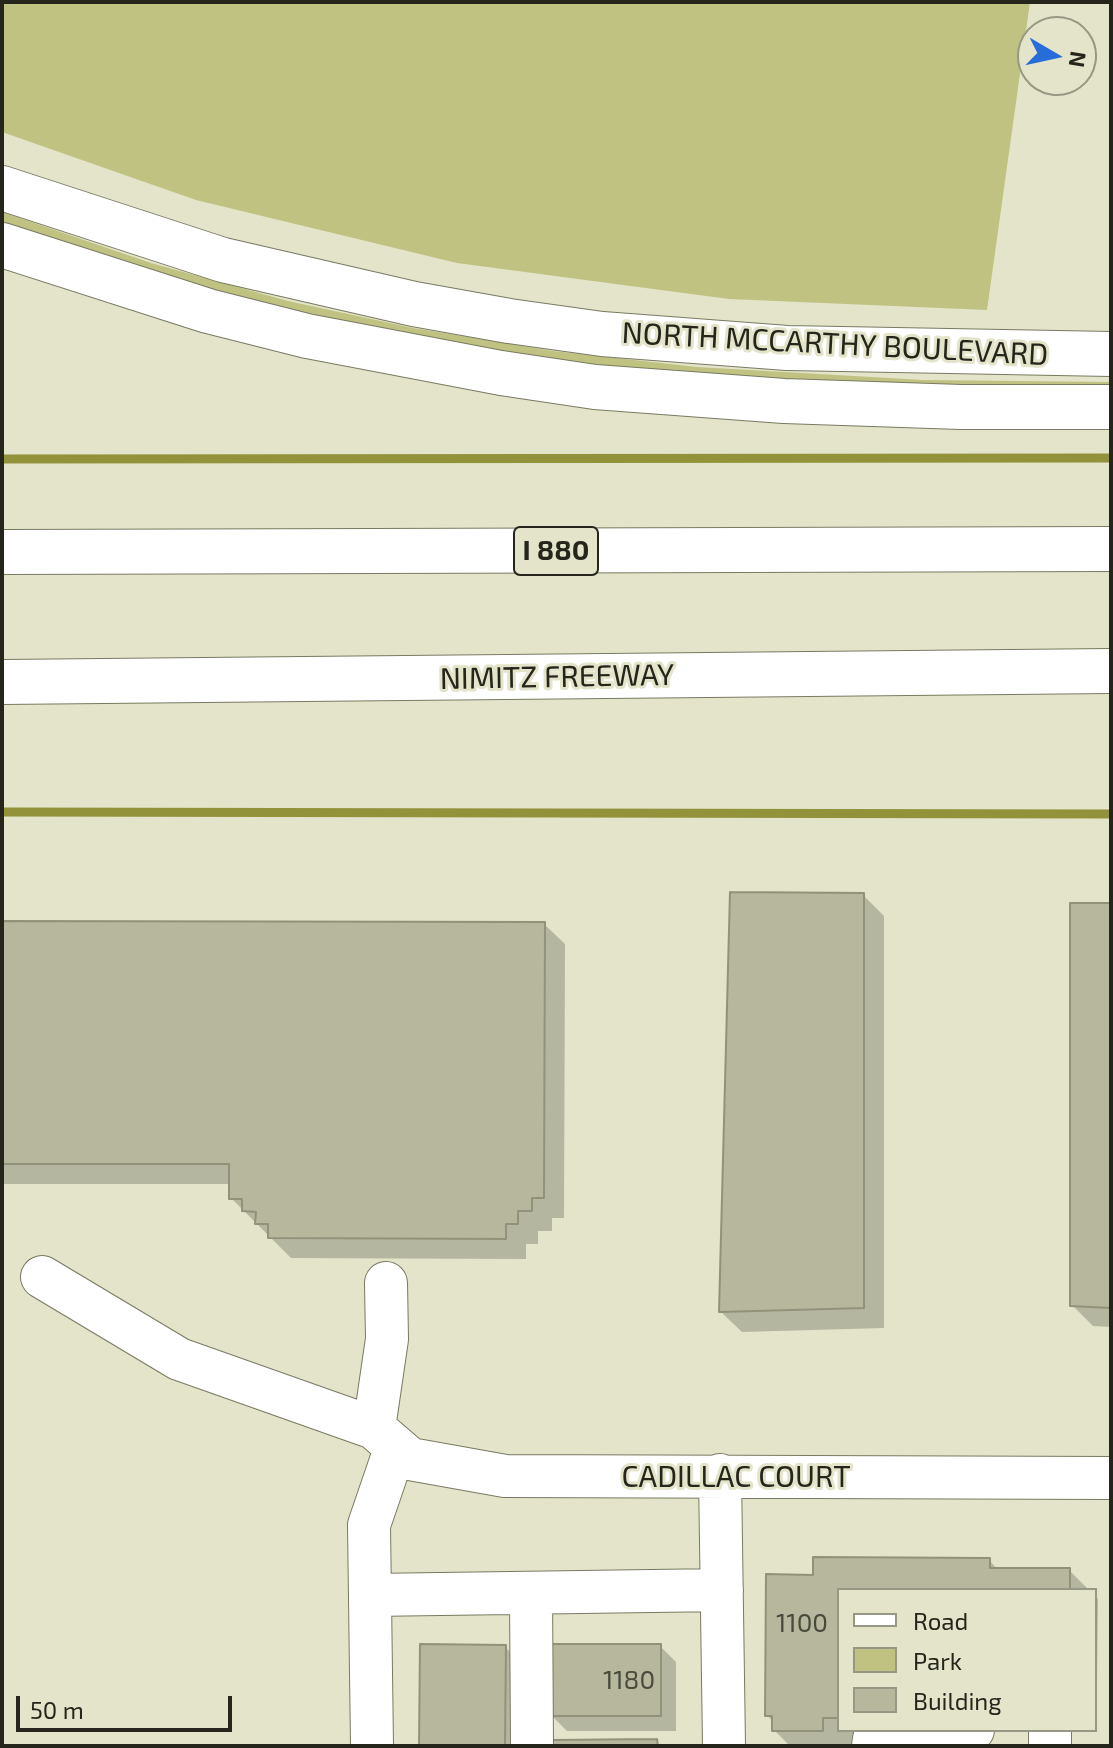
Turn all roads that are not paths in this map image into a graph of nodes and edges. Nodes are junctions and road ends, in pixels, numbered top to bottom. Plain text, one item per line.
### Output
1 (2, 188) edge
2 (2, 245) edge
3 (1111, 354) edge
4 (1111, 407) edge
5 (1111, 549) edge
6 (2, 552) edge
7 (1111, 671) edge
8 (2, 682) edge
9 (42, 1277) dead end
10 (386, 1283) dead end
11 (384, 1438) junction
12 (720, 1475) junction
13 (1111, 1478) edge
14 (722, 1590) junction
15 (531, 1593) junction
16 (370, 1595) junction
17 (971, 1732) edge
18 (372, 1746) edge
19 (532, 1746) edge
20 (724, 1746) edge
21 (873, 1746) edge

1 - 3 main road, NORTH MCCARTHY BOULEVARD
2 - 4 main road, NORTH MCCARTHY BOULEVARD
5 - 6 main road, I 880
7 - 8 main road, NIMITZ FREEWAY
9 - 11 street, CADILLAC COURT
10 - 11 street
11 - 12 street, CADILLAC COURT
11 - 16 street
12 - 13 street, CADILLAC COURT
12 - 14 street
14 - 15 street
14 - 20 street
15 - 16 street
15 - 19 street
16 - 18 street
17 - 21 street

